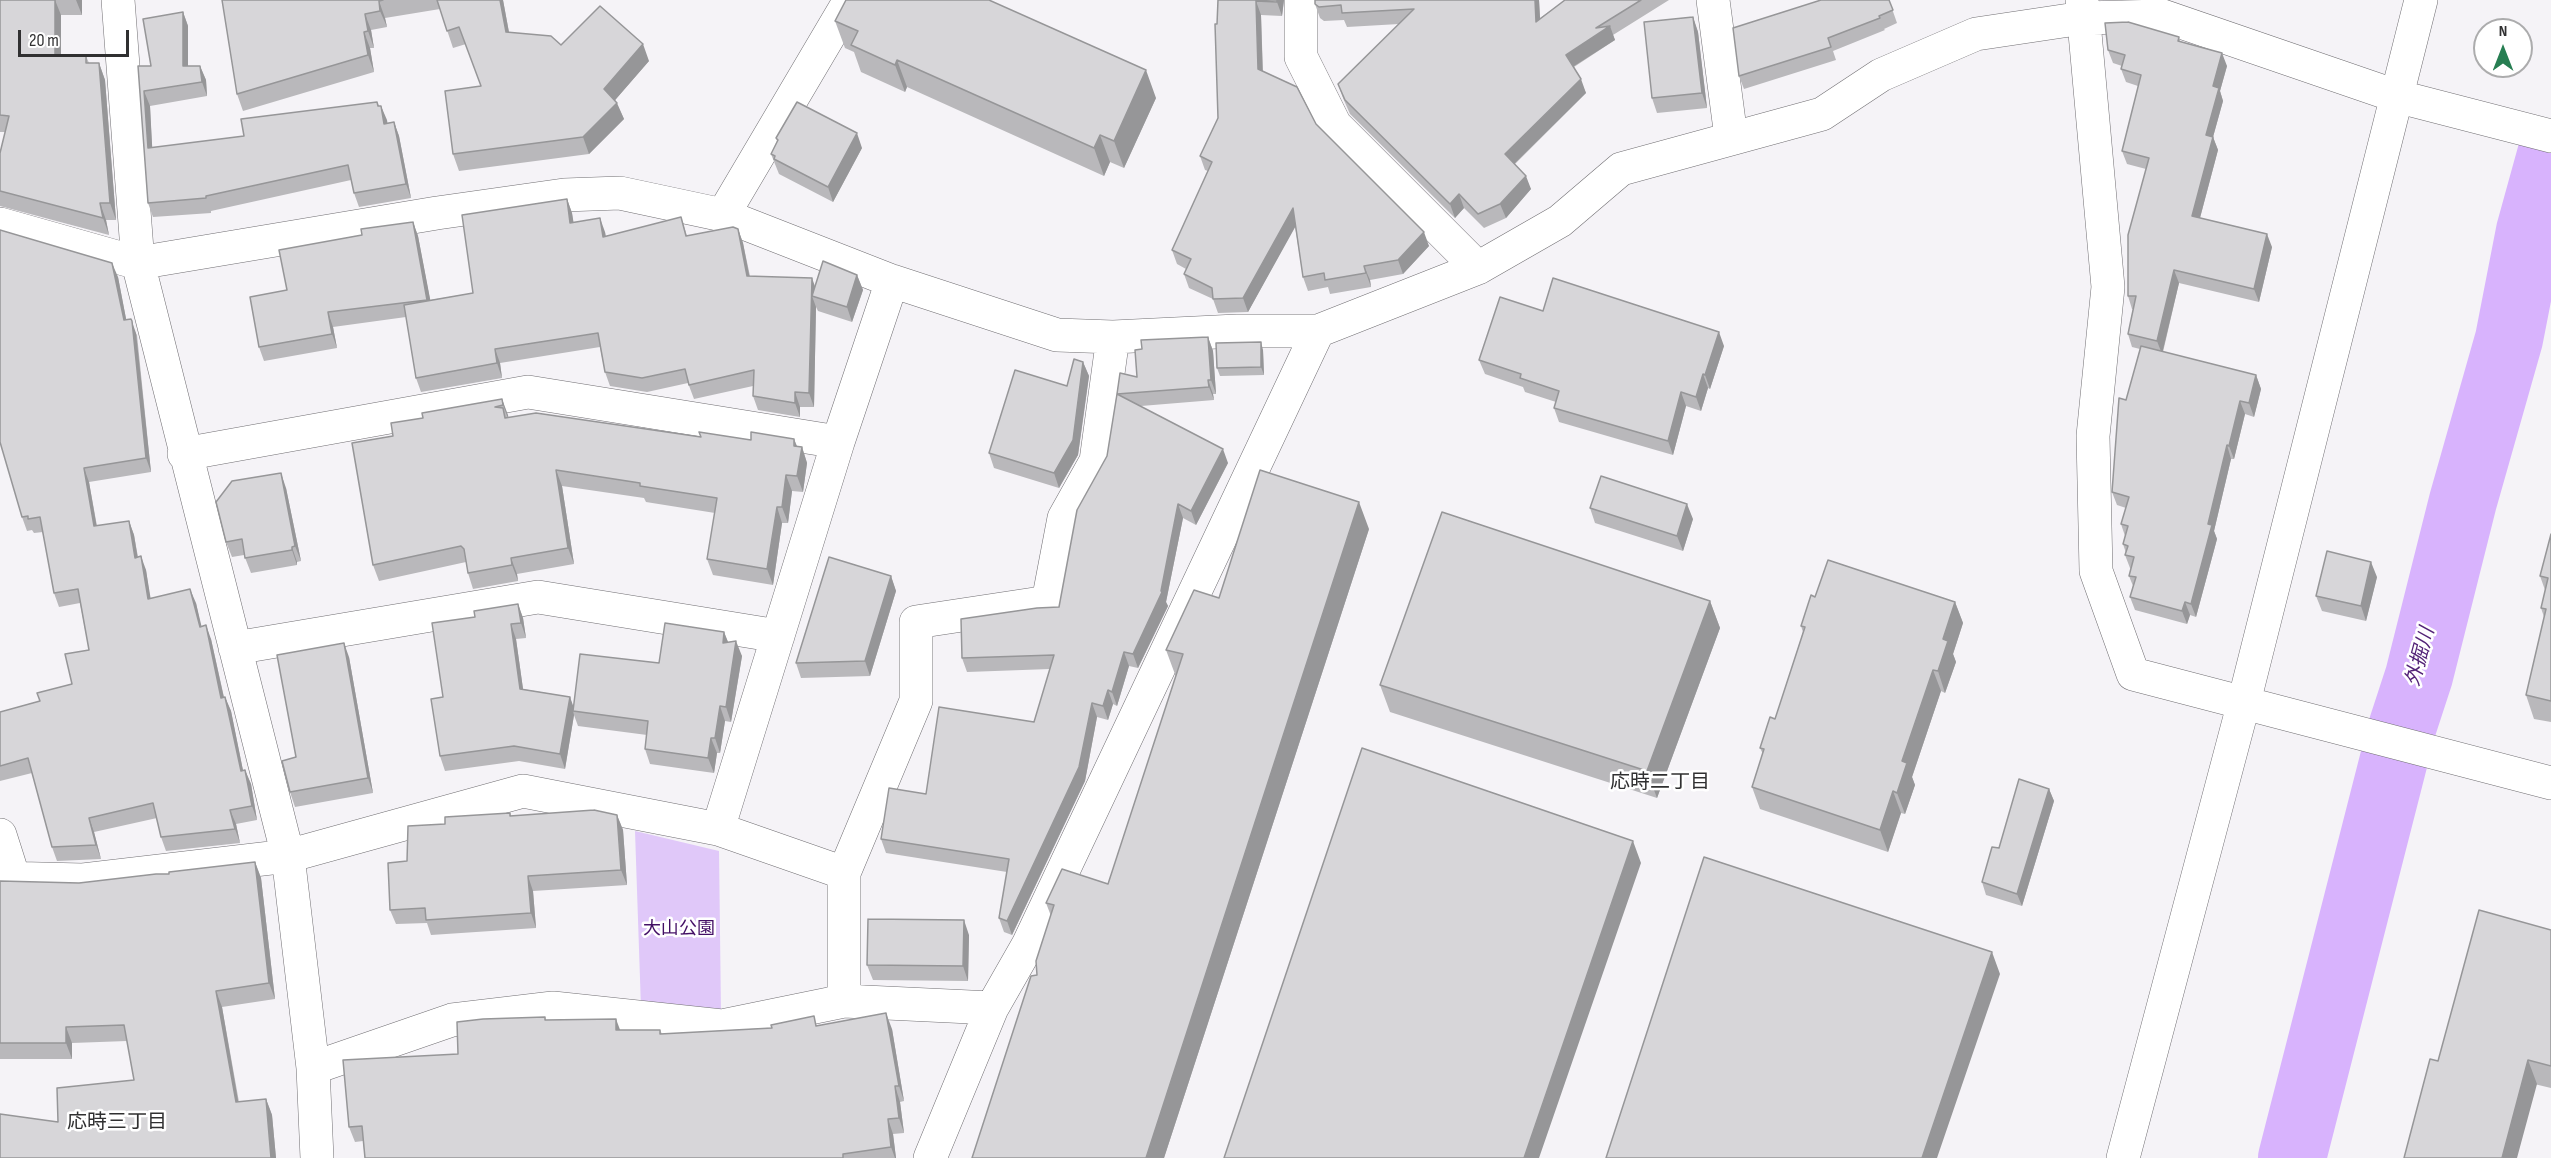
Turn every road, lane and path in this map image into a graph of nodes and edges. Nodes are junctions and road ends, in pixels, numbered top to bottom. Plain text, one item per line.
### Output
1 (118, 0) edge
2 (850, 0) edge
3 (1301, 0) edge
4 (1713, 0) edge
5 (2421, 0) edge
6 (2083, 9) edge
7 (2396, 96) junction
8 (2551, 136) edge
9 (1731, 137) junction
10 (723, 215) junction
11 (0, 224) edge
12 (138, 263) junction
13 (1478, 268) junction
14 (892, 281) junction
15 (1318, 331) junction
16 (1113, 337) junction
17 (838, 442) junction
18 (184, 454) junction
19 (777, 636) junction
20 (235, 648) junction
21 (2244, 702) junction
22 (2551, 783) edge
23 (718, 829) junction
24 (0, 835) edge
25 (288, 856) junction
26 (844, 873) junction
27 (7, 878) edge
28 (844, 1001) junction
29 (992, 1008) junction
30 (313, 1068) junction
31 (317, 1158) edge
32 (930, 1158) edge
33 (2123, 1158) edge

1 - 12 street
2 - 10 street
3 - 13 street
4 - 9 street
5 - 7 street
6 - 7 street
6 - 9 street
6 - 21 street
7 - 8 street
7 - 21 street
9 - 13 street
10 - 12 street
10 - 14 street
11 - 12 street
12 - 18 street
13 - 15 street
14 - 16 street
14 - 17 street
15 - 16 street
15 - 29 street
16 - 26 street
17 - 18 street
17 - 19 street
18 - 20 street
19 - 20 street
19 - 23 street
20 - 25 street
21 - 22 street
21 - 33 street
23 - 25 street
23 - 26 street
24 - 27 street
25 - 27 street
25 - 30 street
26 - 28 street
28 - 29 street
28 - 30 street
29 - 32 street
30 - 31 street

